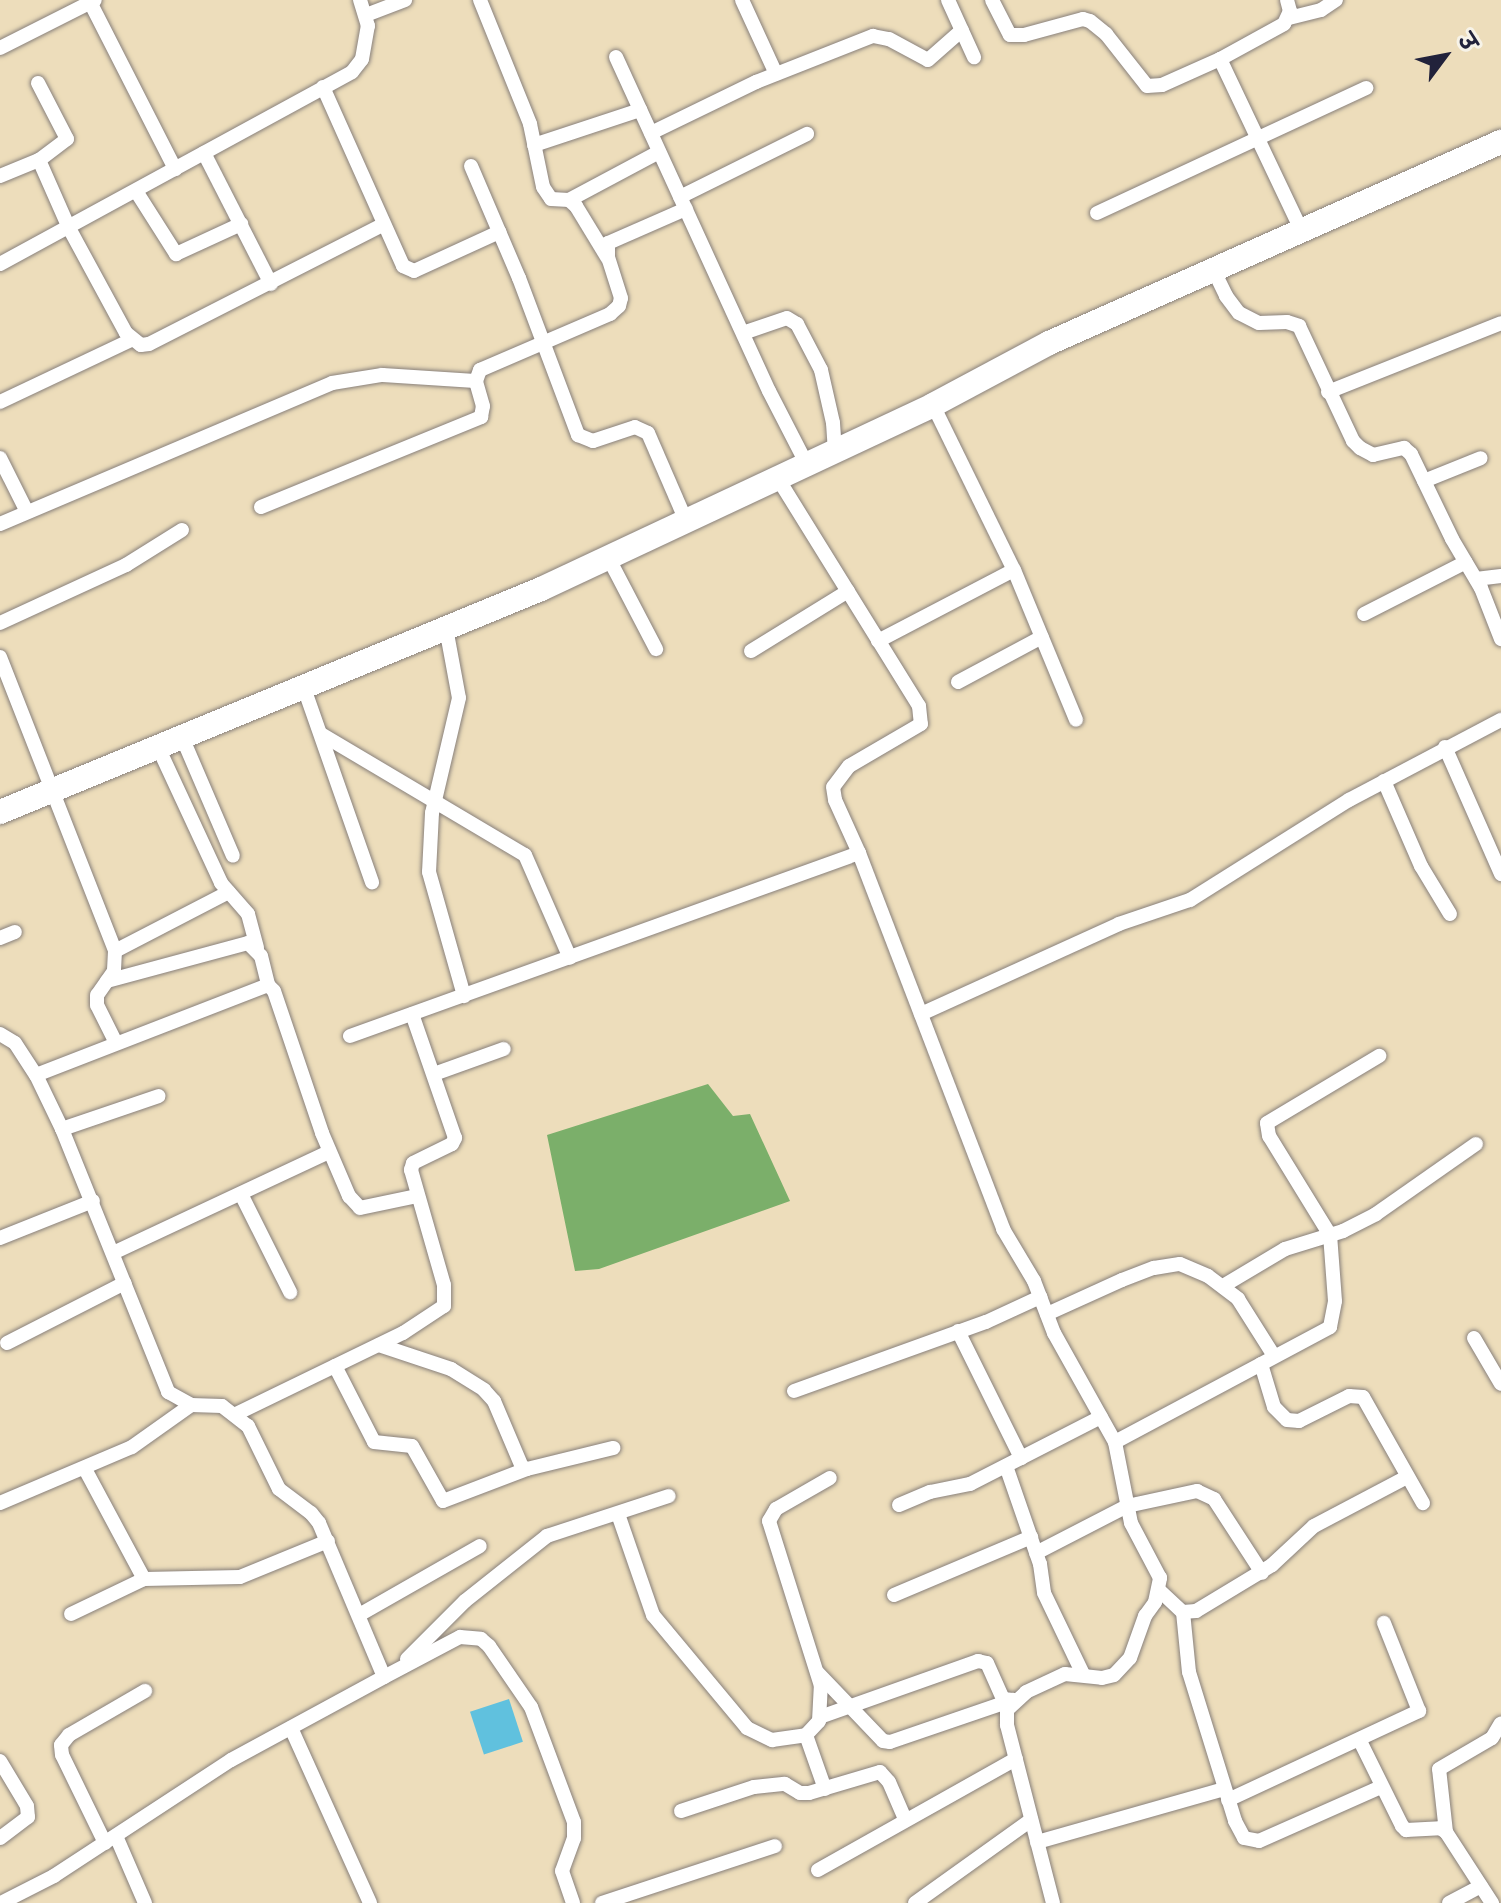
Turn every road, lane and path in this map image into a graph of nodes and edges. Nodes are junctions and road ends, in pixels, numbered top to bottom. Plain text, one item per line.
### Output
1 (360, 0) edge
2 (405, 0) edge
3 (480, 0) edge
4 (742, 0) edge
5 (948, 0) edge
6 (992, 0) edge
7 (1287, 0) edge
8 (1336, 0) edge
9 (92, 1) edge
10 (366, 15) junction
11 (1289, 18) junction
12 (962, 30) junction
13 (0, 48) edge
14 (616, 57) dead end
15 (974, 57) dead end
16 (1220, 59) junction
17 (776, 74) junction
18 (38, 83) dead end
19 (323, 87) junction
20 (1366, 88) dead end
21 (640, 110) junction
22 (651, 133) junction
23 (807, 134) dead end
24 (1258, 141) junction
25 (1501, 142) edge
26 (534, 145) junction
27 (659, 152) junction
28 (204, 153) junction
29 (39, 160) junction
30 (471, 166) dead end
31 (175, 169) junction
32 (0, 176) edge
33 (136, 191) junction
34 (569, 200) junction
35 (683, 203) junction
36 (1097, 213) dead end
37 (241, 224) junction
38 (383, 225) junction
39 (69, 228) junction
40 (499, 232) junction
41 (1302, 232) junction
42 (608, 257) junction
43 (0, 264) edge
44 (1214, 271) junction
45 (271, 284) junction
46 (1501, 323) edge
47 (743, 333) junction
48 (131, 340) junction
49 (543, 344) junction
50 (476, 381) junction
51 (1328, 392) junction
52 (0, 402) edge
53 (933, 405) junction
54 (835, 451) junction
55 (0, 458) edge
56 (1481, 458) dead end
57 (807, 465) junction
58 (777, 477) junction
59 (1424, 481) junction
60 (261, 507) dead end
61 (27, 512) junction
62 (686, 521) junction
63 (0, 524) edge
64 (182, 530) dead end
65 (608, 557) junction
66 (1466, 562) junction
67 (1014, 570) junction
68 (1501, 576) edge
69 (1476, 579) junction
70 (848, 591) junction
71 (1364, 614) dead end
72 (0, 623) edge
73 (446, 628) junction
74 (1042, 637) junction
75 (1501, 639) edge
76 (878, 641) junction
77 (656, 649) dead end
78 (751, 651) dead end
79 (0, 657) edge
80 (958, 682) dead end
81 (304, 688) junction
82 (1076, 720) dead end
83 (1501, 720) edge
84 (321, 734) junction
85 (182, 737) junction
86 (158, 747) junction
87 (1445, 747) junction
88 (1384, 781) junction
89 (53, 789) junction
90 (434, 804) junction
91 (0, 812) edge
92 (859, 853) junction
93 (233, 856) dead end
94 (1501, 874) edge
95 (372, 882) dead end
96 (229, 892) junction
97 (1450, 914) dead end
98 (15, 932) dead end
99 (0, 938) edge
100 (257, 948) junction
101 (115, 951) junction
102 (570, 958) junction
103 (106, 981) junction
104 (268, 985) junction
105 (464, 996) junction
106 (412, 1014) junction
107 (921, 1014) junction
108 (0, 1034) edge
109 (350, 1036) dead end
110 (116, 1043) junction
111 (504, 1049) dead end
112 (1379, 1056) dead end
113 (434, 1074) junction
114 (36, 1075) junction
115 (159, 1096) dead end
116 (62, 1129) junction
117 (1476, 1144) dead end
118 (329, 1152) junction
119 (241, 1194) junction
120 (417, 1196) junction
121 (93, 1201) junction
122 (1330, 1235) junction
123 (0, 1238) edge
124 (113, 1253) junction
125 (125, 1283) junction
126 (1223, 1286) junction
127 (290, 1292) dead end
128 (1040, 1297) junction
129 (1047, 1314) junction
130 (958, 1331) junction
131 (1474, 1338) dead end
132 (7, 1343) dead end
133 (379, 1345) junction
134 (1268, 1360) junction
135 (335, 1366) junction
136 (1501, 1384) edge
137 (794, 1391) dead end
138 (191, 1405) junction
139 (236, 1414) junction
140 (1101, 1417) junction
141 (1115, 1442) junction
142 (613, 1448) dead end
143 (1021, 1458) junction
144 (1006, 1466) junction
145 (85, 1469) junction
146 (527, 1469) junction
147 (1407, 1477) junction
148 (830, 1478) dead end
149 (669, 1496) dead end
150 (0, 1503) edge
151 (1423, 1503) dead end
152 (899, 1505) dead end
153 (1127, 1506) junction
154 (618, 1514) junction
155 (1031, 1537) junction
156 (328, 1541) junction
157 (480, 1546) dead end
158 (1036, 1553) junction
159 (1262, 1573) junction
160 (144, 1579) junction
161 (1159, 1590) junction
162 (894, 1595) dead end
163 (1183, 1612) junction
164 (71, 1614) dead end
165 (359, 1615) junction
166 (1384, 1623) dead end
167 (403, 1666) junction
168 (818, 1672) junction
169 (1083, 1674) junction
170 (384, 1677) junction
171 (145, 1691) dead end
172 (1014, 1700) junction
173 (851, 1708) junction
174 (820, 1717) junction
175 (1501, 1723) edge
176 (291, 1728) junction
177 (806, 1735) junction
178 (1360, 1741) junction
179 (1016, 1759) junction
180 (0, 1761) edge
181 (1381, 1787) junction
182 (825, 1789) junction
183 (1226, 1795) junction
184 (681, 1811) dead end
185 (905, 1819) junction
186 (1031, 1820) junction
187 (1446, 1832) junction
188 (0, 1838) edge
189 (110, 1839) junction
190 (1037, 1842) junction
191 (775, 1846) dead end
192 (818, 1870) dead end
193 (1481, 1886) junction
194 (6, 1902) edge
195 (145, 1903) edge
196 (370, 1903) edge
197 (573, 1903) edge
198 (602, 1903) edge
199 (915, 1903) edge
200 (1053, 1903) edge
201 (1449, 1903) edge
202 (1492, 1903) edge

1 - 10 street
2 - 10 street
3 - 26 street
4 - 17 street
5 - 12 street
6 - 16 street
7 - 11 street
8 - 11 street
9 - 13 street
9 - 31 street
10 - 19 street
11 - 16 street
12 - 15 street
12 - 17 street
14 - 21 street
16 - 24 street
17 - 22 street
18 - 29 street
19 - 28 street
19 - 38 street
20 - 24 street
21 - 22 street
21 - 26 street
22 - 27 street
23 - 35 street
24 - 36 street
24 - 41 street
25 - 41 main road
26 - 34 street
27 - 34 street
27 - 35 street
28 - 31 street
28 - 37 street
29 - 32 street
29 - 39 street
30 - 40 street
31 - 33 street
33 - 37 street
33 - 39 street
34 - 42 street
35 - 42 street
35 - 47 street
37 - 45 street
38 - 40 street
38 - 45 street
39 - 43 street
39 - 48 street
40 - 49 street
41 - 44 main road
42 - 49 street
44 - 51 street
44 - 53 main road
45 - 48 street
46 - 51 street
47 - 54 street
47 - 57 street
48 - 52 street
49 - 50 street
49 - 62 street
50 - 60 street
50 - 61 street
51 - 59 street
53 - 54 main road
53 - 67 street
54 - 57 main road
55 - 61 street
56 - 59 street
57 - 58 main road
58 - 62 main road
58 - 70 street
59 - 66 street
61 - 63 street
62 - 65 main road
64 - 72 street
65 - 73 main road
65 - 77 street
66 - 69 street
66 - 71 street
67 - 74 street
67 - 76 street
68 - 69 street
69 - 75 street
70 - 76 street
70 - 78 street
73 - 81 main road
73 - 90 street
74 - 80 street
74 - 82 street
76 - 92 street
79 - 89 street
81 - 84 street
81 - 85 main road
83 - 87 street
84 - 90 street
84 - 95 street
85 - 86 main road
85 - 93 street
86 - 89 main road
86 - 96 street
87 - 88 street
87 - 94 street
88 - 97 street
88 - 107 street
89 - 91 main road
89 - 101 street
90 - 102 street
90 - 105 street
92 - 102 street
92 - 107 street
96 - 100 street
96 - 101 street
98 - 99 street
100 - 103 street
100 - 104 street
101 - 103 street
102 - 105 street
103 - 110 street
104 - 110 street
104 - 118 street
105 - 106 street
106 - 109 street
106 - 113 street
107 - 128 street
108 - 114 street
110 - 114 street
111 - 113 street
112 - 122 street
113 - 120 street
114 - 116 street
115 - 116 street
116 - 121 street
117 - 122 street
118 - 119 street
118 - 120 street
119 - 124 street
119 - 127 street
120 - 133 street
121 - 123 street
121 - 124 street
122 - 126 street
122 - 134 street
124 - 125 street
125 - 132 street
125 - 138 street
126 - 129 street
126 - 134 street
128 - 129 street
128 - 130 street
129 - 140 street
130 - 137 street
130 - 143 street
131 - 136 street
133 - 135 street
133 - 146 street
134 - 141 street
134 - 147 street
135 - 139 street
135 - 146 street
138 - 139 street
138 - 145 street
139 - 156 street
140 - 141 street
140 - 143 street
141 - 153 street
142 - 146 street
143 - 144 street
144 - 152 street
144 - 155 street
145 - 150 street
145 - 160 street
147 - 151 street
147 - 159 street
148 - 168 street
149 - 154 street
153 - 158 street
153 - 159 street
153 - 161 street
154 - 167 street
154 - 177 street
155 - 158 street
155 - 162 street
156 - 160 street
156 - 165 street
157 - 165 street
158 - 169 street
159 - 163 street
160 - 164 street
161 - 163 street
161 - 169 street
163 - 183 street
165 - 170 street
166 - 178 street
167 - 170 street
167 - 197 street
168 - 173 street
168 - 174 street
169 - 172 street
170 - 176 street
171 - 189 street
172 - 173 street
172 - 173 street
172 - 179 street
173 - 174 street
174 - 177 street
175 - 187 street
176 - 189 street
176 - 196 street
177 - 182 street
178 - 181 street
178 - 183 street
179 - 185 street
179 - 186 street
180 - 188 street
181 - 183 street
181 - 187 street
182 - 184 street
182 - 185 street
183 - 190 street
185 - 192 street
186 - 190 street
186 - 199 street
187 - 193 street
189 - 194 street
189 - 195 street
190 - 200 street
191 - 198 street
193 - 201 street
193 - 202 street

